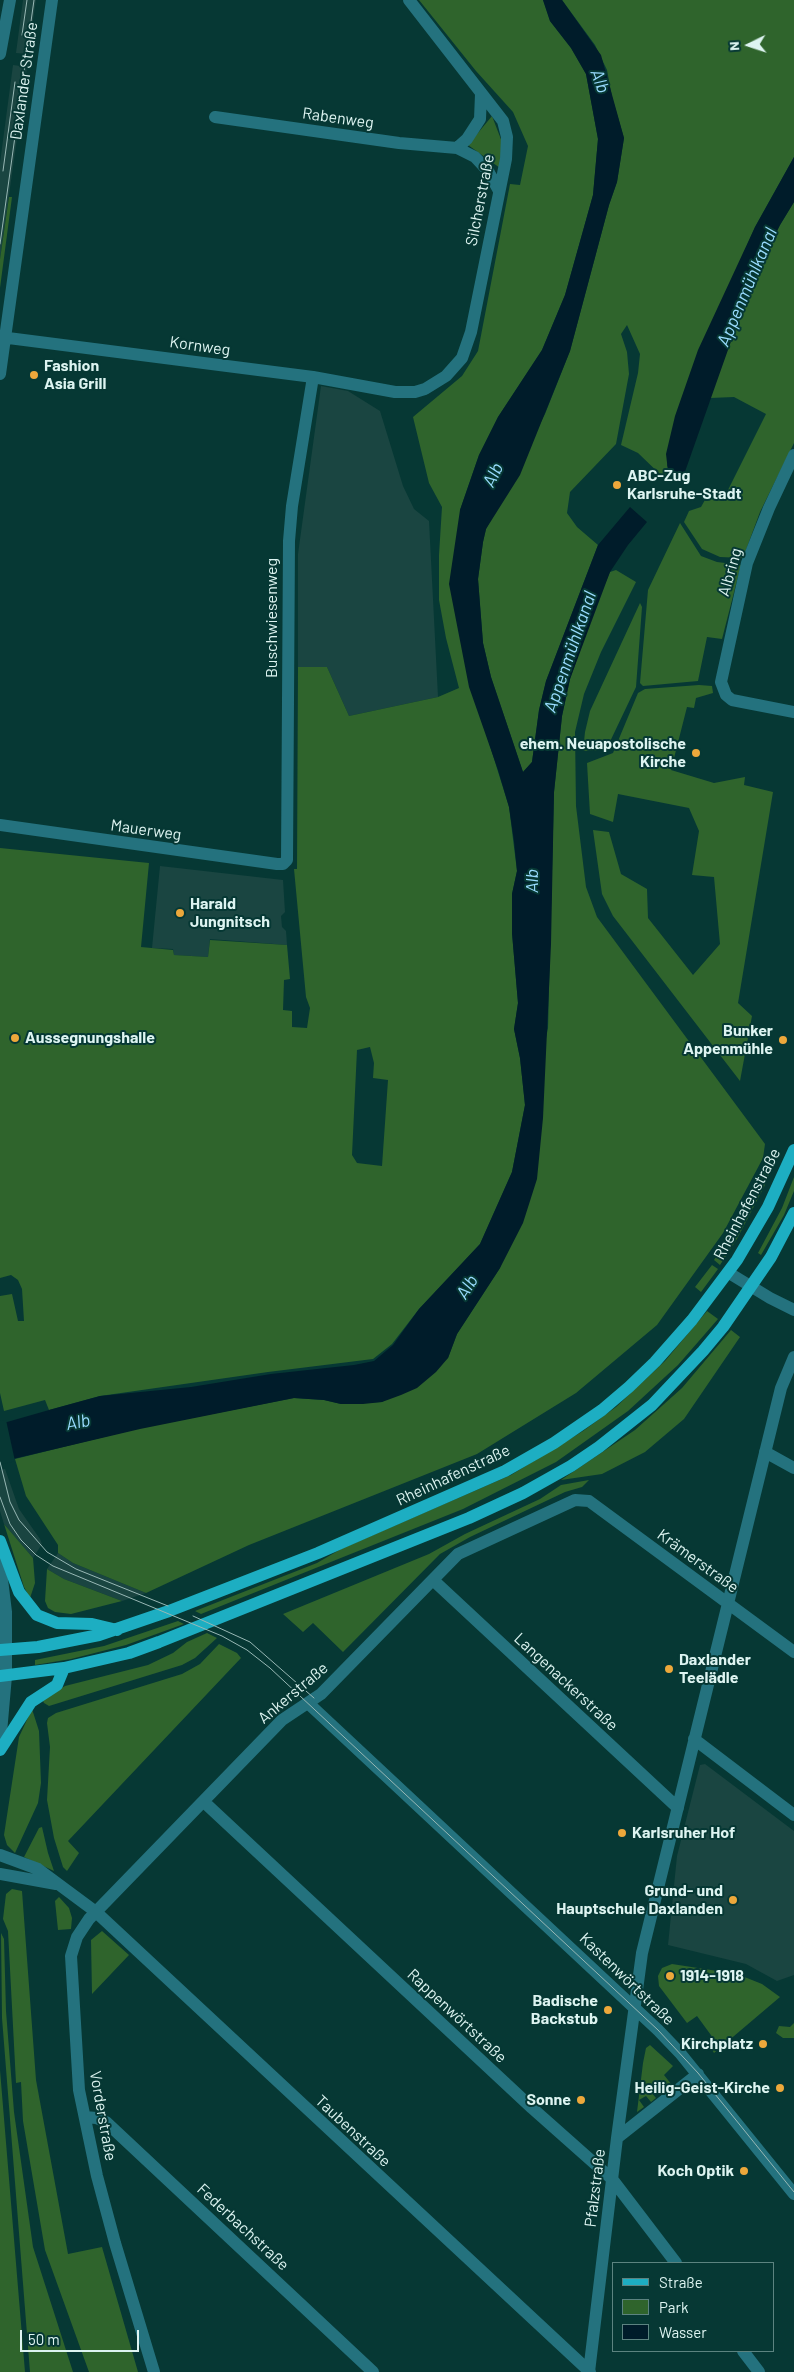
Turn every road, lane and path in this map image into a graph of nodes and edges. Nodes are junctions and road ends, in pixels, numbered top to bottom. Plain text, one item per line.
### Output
1 (10, 0) edge
2 (52, 0) edge
3 (409, 0) edge
4 (2, 31) edge
5 (0, 54) edge
6 (481, 94) junction
7 (215, 117) dead end
8 (457, 148) junction
9 (498, 190) junction
10 (2, 337) edge
11 (1, 369) edge
12 (312, 377) junction
13 (395, 392) joint
14 (794, 455) edge
15 (794, 712) edge
16 (0, 825) edge
17 (287, 860) joint
18 (794, 1150) edge
19 (794, 1213) edge
20 (729, 1273) junction
21 (751, 1287) junction
22 (794, 1310) edge
23 (794, 1357) edge
24 (766, 1452) junction
25 (794, 1468) edge
26 (582, 1499) joint
27 (0, 1541) edge
28 (0, 1563) edge
29 (433, 1580) junction
30 (727, 1602) junction
31 (117, 1630) junction
32 (3, 1650) edge
33 (794, 1652) edge
34 (64, 1668) junction
35 (3, 1676) edge
36 (309, 1704) junction
37 (694, 1739) junction
38 (0, 1744) edge
39 (0, 1750) edge
40 (204, 1802) junction
41 (678, 1808) junction
42 (794, 1815) edge
43 (0, 1855) edge
44 (0, 1874) edge
45 (59, 1884) junction
46 (96, 1912) junction
47 (634, 2007) junction
48 (698, 2074) junction
49 (85, 2117) junction
50 (617, 2138) junction
51 (612, 2179) junction
52 (794, 2194) edge
53 (675, 2262) edge
54 (744, 2352) edge
55 (154, 2372) edge
56 (373, 2372) edge
57 (589, 2372) edge
58 (759, 2372) edge

1 - 4 street, Daxlander Straße
2 - 10 street, Daxlander Straße
3 - 6 street, Silcherstraße
4 - 5 street, Daxlander Straße
6 - 8 street
6 - 9 street, Silcherstraße
7 - 8 street, Rabenweg
8 - 9 street, Rabenweg
9 - 13 street, Silcherstraße
10 - 11 street, Daxlander Straße
10 - 12 street, Kornweg
12 - 13 street, Kornweg
12 - 17 street, Buschwiesenweg
14 - 15 street, Albring
16 - 17 street, Mauerweg
18 - 20 main road, Rheinhafenstraße
19 - 21 main road
20 - 21 street
20 - 31 main road, Rheinhafenstraße
21 - 22 street
21 - 34 main road
23 - 24 street, Pfalzstraße
24 - 25 street
24 - 30 street, Pfalzstraße
26 - 29 street, Ankerstraße
26 - 30 street, Krämerstraße
27 - 31 main road
28 - 32 street
29 - 36 street, Ankerstraße
29 - 41 street, Langenackerstraße
30 - 33 street, Krämerstraße
30 - 37 street, Pfalzstraße
31 - 32 main road, Rheinhafenstraße
32 - 35 street
34 - 35 main road
34 - 39 main road
35 - 38 street
36 - 40 street, Ankerstraße
36 - 47 street, Kastenwörtstraße
37 - 41 street, Pfalzstraße
37 - 42 street
40 - 46 street, Ankerstraße
40 - 51 street, Rappenwörtstraße
41 - 47 street, Pfalzstraße
43 - 45 street
44 - 45 street
45 - 46 street
46 - 49 street, Vorderstraße
46 - 57 street, Taubenstraße
47 - 48 street, Kastenwörtstraße
47 - 50 street, Pfalzstraße
48 - 50 street
48 - 52 street, Kastenwörtstraße
49 - 55 street, Vorderstraße
49 - 56 street, Federbachstraße
50 - 51 street, Pfalzstraße
51 - 53 street, Rappenwörtstraße
51 - 57 street, Pfalzstraße
54 - 58 street

